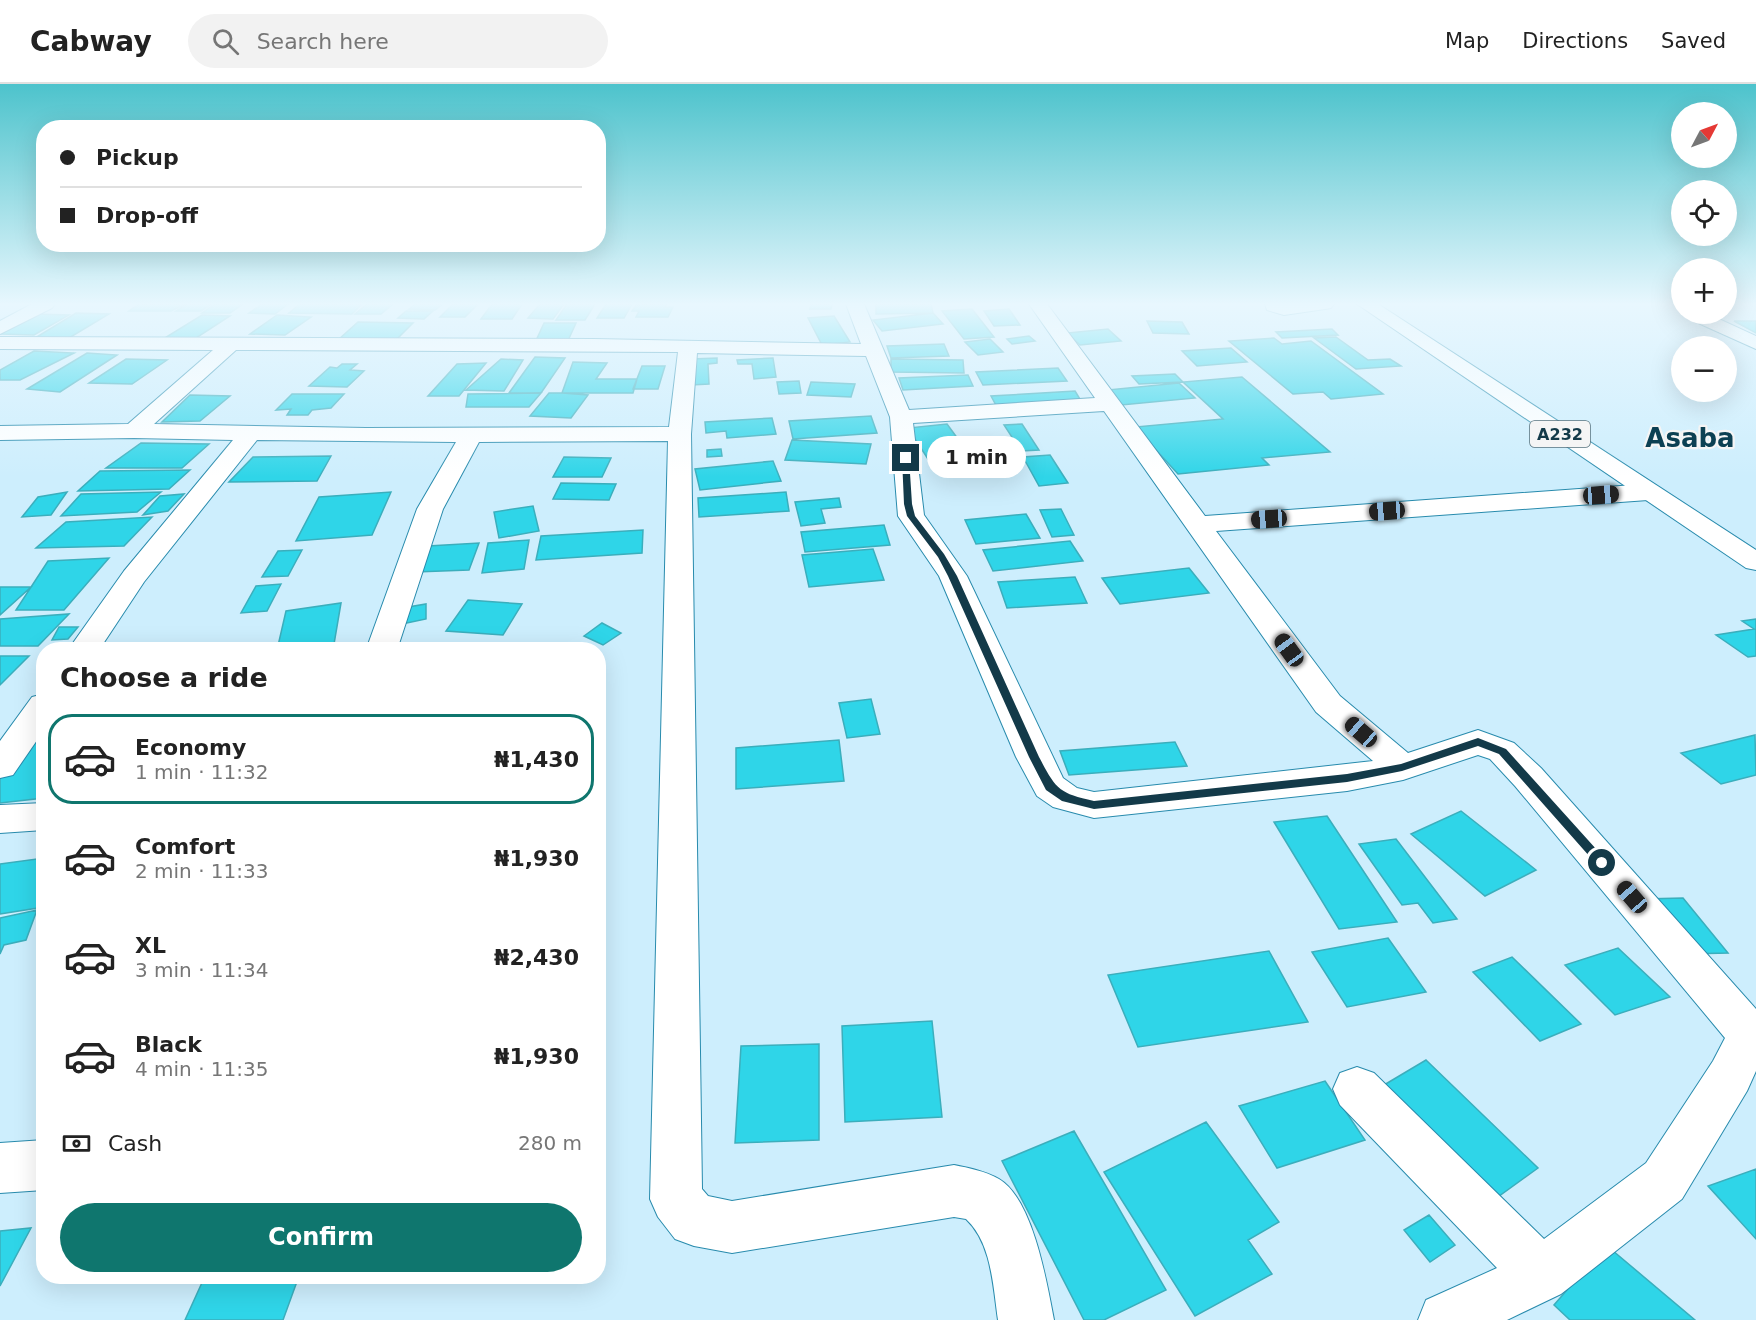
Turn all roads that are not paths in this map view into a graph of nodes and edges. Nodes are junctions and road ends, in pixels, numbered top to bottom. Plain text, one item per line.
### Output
1 (211, 362) edge
2 (687, 362) edge
3 (878, 362) edge
4 (1082, 362) edge
5 (1463, 362) edge
6 (1475, 362) edge
7 (1110, 404) junction
8 (901, 417) junction
9 (134, 431) junction
10 (0, 433) edge
11 (25, 434) junction
12 (680, 434) junction
13 (249, 435) junction
14 (471, 435) junction
15 (0, 453) edge
16 (1672, 481) dead end
17 (1648, 492) junction
18 (1198, 524) junction
19 (1756, 562) edge
20 (89, 642) edge
21 (384, 642) edge
22 (36, 716) edge
23 (0, 766) edge
24 (1402, 768) junction
25 (36, 817) edge
26 (0, 819) edge
27 (1753, 1033) edge
28 (1357, 1089) dead end
29 (36, 1166) edge
30 (0, 1168) edge
31 (1542, 1275) junction
32 (1026, 1320) edge
33 (1446, 1320) edge

1 - 9 main road
2 - 12 main road
3 - 8 main road
4 - 7 main road
5 - 17 main road, A232
6 - 16 main road, A232
7 - 8 main road
7 - 18 main road
8 - 24 main road
9 - 11 main road
9 - 13 main road
10 - 11 main road
11 - 15 main road
12 - 14 main road
12 - 32 main road
13 - 14 main road
13 - 20 main road
14 - 21 main road
17 - 18 main road
17 - 19 main road, A232
18 - 24 main road
22 - 23 main road
24 - 27 main road
25 - 26 main road
27 - 31 main road
28 - 31 main road
29 - 30 main road
31 - 33 main road

